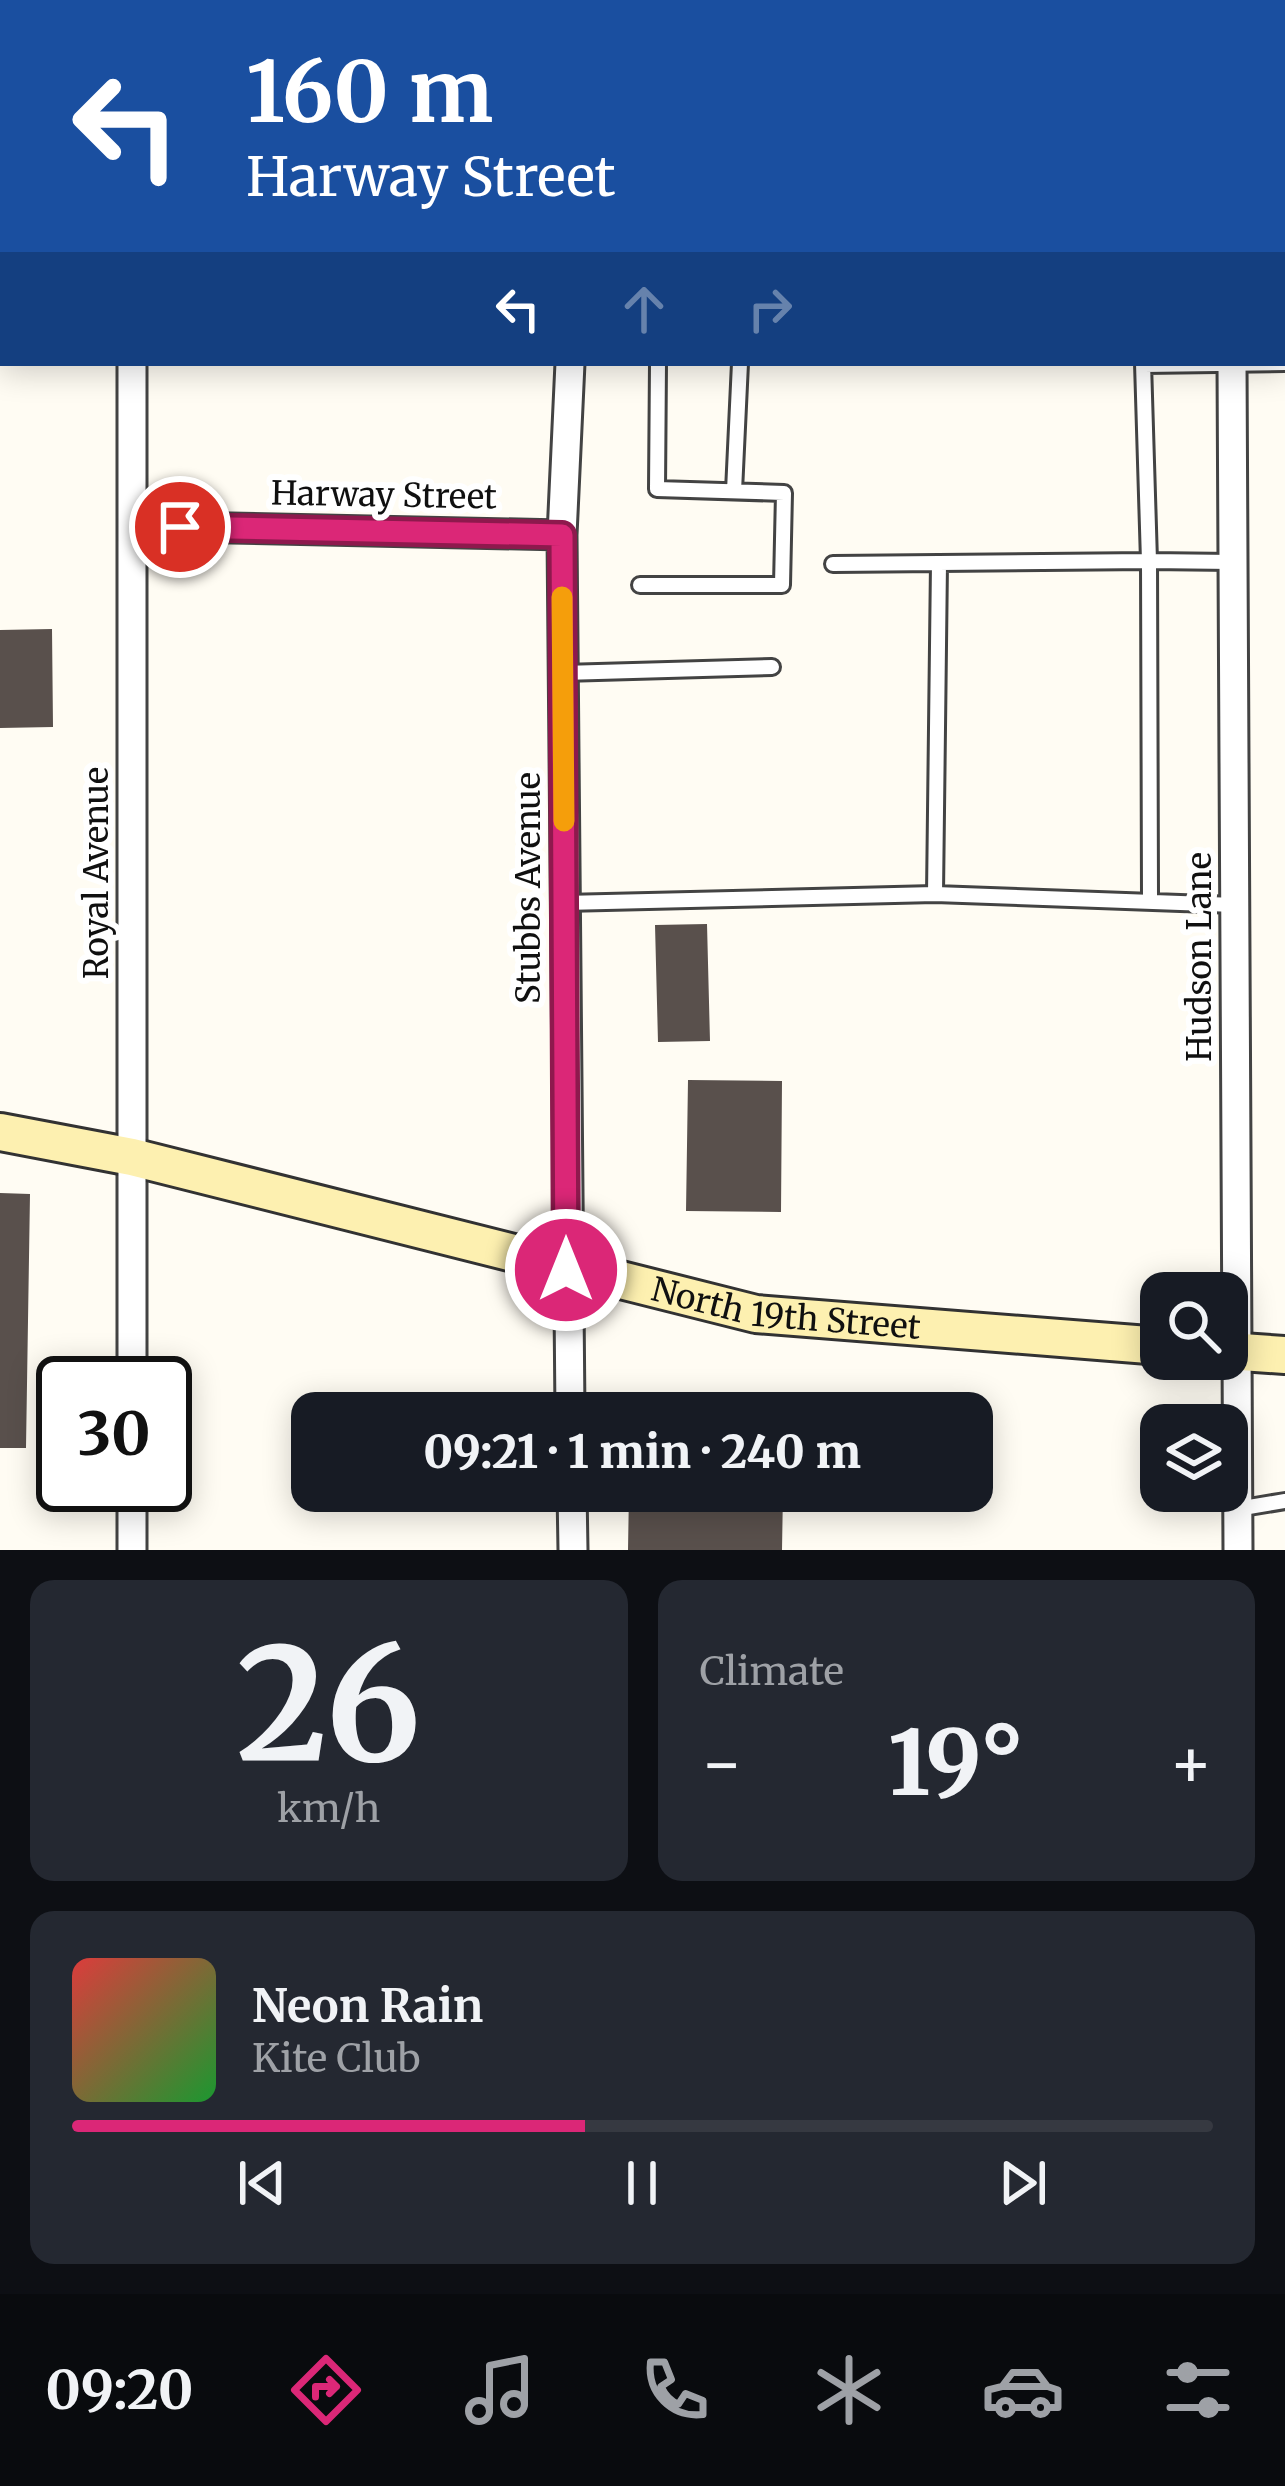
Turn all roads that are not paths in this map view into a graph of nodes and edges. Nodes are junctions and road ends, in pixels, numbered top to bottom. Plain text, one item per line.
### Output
1 (132, 366) edge
2 (570, 366) edge
3 (658, 366) edge
4 (740, 366) edge
5 (1144, 366) edge
6 (1232, 366) edge
7 (734, 491) junction
8 (132, 526) junction
9 (562, 535) junction
10 (1150, 561) junction
11 (1233, 562) junction
12 (939, 563) junction
13 (833, 564) dead end
14 (640, 585) dead end
15 (772, 668) dead end
16 (563, 673) junction
17 (935, 894) junction
18 (1150, 898) junction
19 (564, 903) junction
20 (1235, 904) junction
21 (0, 1132) edge
22 (132, 1156) junction
23 (566, 1270) junction
24 (1233, 1272) edge
25 (1140, 1345) edge
26 (1248, 1352) edge
27 (1285, 1354) edge
28 (132, 1356) edge
29 (569, 1392) edge
30 (1285, 1502) edge
31 (1248, 1508) edge
32 (132, 1512) edge
33 (572, 1512) edge
34 (1238, 1512) edge
35 (132, 1550) edge
36 (573, 1550) edge
37 (1238, 1550) edge

1 - 8 street, Royal Avenue
2 - 9 street, Stubbs Avenue
3 - 7 lane
4 - 7 lane
5 - 10 lane
6 - 11 street, Hudson Lane
7 - 14 lane
8 - 9 street, Harway Street
8 - 22 street, Royal Avenue
9 - 16 street, Stubbs Avenue
10 - 11 lane
10 - 12 lane
10 - 18 lane
11 - 20 street, Hudson Lane
12 - 13 lane
12 - 17 lane
15 - 16 lane
16 - 19 street, Stubbs Avenue
17 - 18 lane
17 - 19 lane
18 - 20 lane
19 - 23 street, Stubbs Avenue
20 - 24 street, Hudson Lane
21 - 22 street, North 19th Street
22 - 23 street, North 19th Street
22 - 28 street, Royal Avenue
23 - 25 street, North 19th Street
23 - 29 street, Stubbs Avenue
26 - 27 street
30 - 31 lane
32 - 35 street
33 - 36 street
34 - 37 street, Hudson Lane

